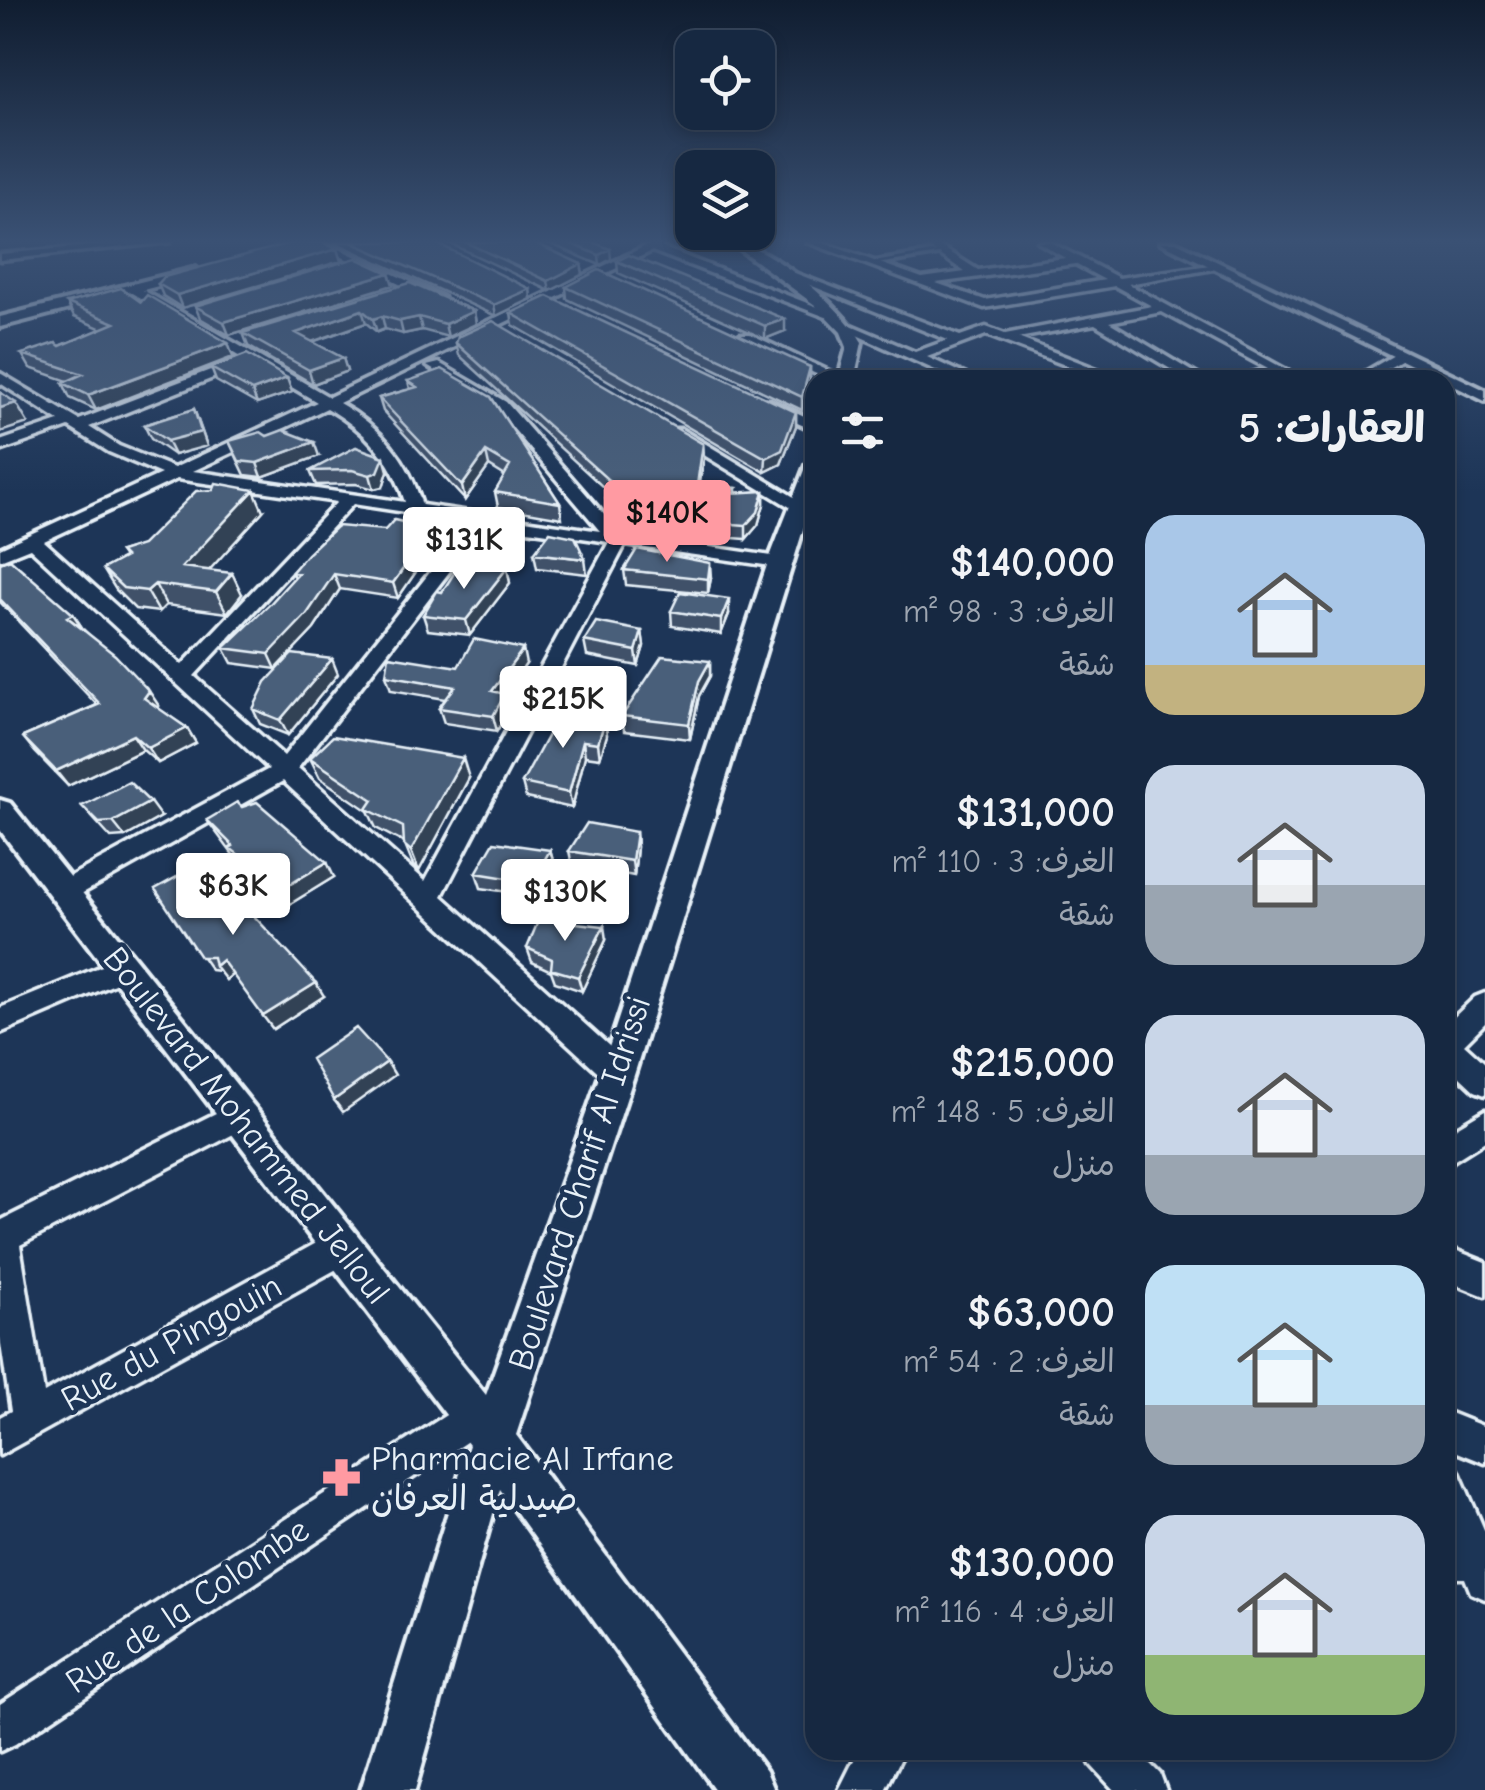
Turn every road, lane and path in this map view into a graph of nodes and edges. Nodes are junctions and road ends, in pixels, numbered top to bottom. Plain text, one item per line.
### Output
1 (196, 326) edge
2 (492, 326) edge
3 (498, 326) edge
4 (844, 326) edge
5 (921, 326) edge
6 (1068, 326) edge
7 (1106, 326) edge
8 (1195, 326) edge
9 (1337, 326) edge
10 (847, 328) junction
11 (512, 334) edge
12 (738, 334) edge
13 (1005, 337) junction
14 (246, 338) edge
15 (956, 339) junction
16 (227, 344) junction
17 (914, 356) junction
18 (1402, 357) junction
19 (251, 358) junction
20 (421, 359) junction
21 (820, 370) edge
22 (847, 370) edge
23 (947, 370) edge
24 (1092, 370) edge
25 (1182, 370) edge
26 (1277, 370) edge
27 (1377, 370) edge
28 (1430, 370) edge
29 (0, 377) edge
30 (1455, 382) edge
31 (744, 393) edge
32 (1485, 396) edge
33 (330, 402) junction
34 (805, 422) edge
35 (75, 423) junction
36 (665, 425) edge
37 (0, 446) edge
38 (172, 474) junction
39 (805, 494) edge
40 (348, 500) junction
41 (801, 506) junction
42 (415, 510) junction
43 (480, 520) junction
44 (32, 540) junction
45 (618, 541) junction
46 (0, 555) edge
47 (779, 562) junction
48 (182, 677) junction
49 (285, 770) junction
50 (0, 810) edge
51 (63, 892) junction
52 (427, 900) junction
53 (124, 968) junction
54 (1485, 1005) edge
55 (0, 1021) edge
56 (1455, 1034) edge
57 (1455, 1054) edge
58 (618, 1072) junction
59 (1485, 1082) edge
60 (238, 1116) junction
61 (1485, 1124) edge
62 (1455, 1144) edge
63 (1, 1237) edge
64 (343, 1248) junction
65 (1455, 1267) edge
66 (1485, 1278) edge
67 (483, 1428) junction
68 (15, 1429) edge
69 (1455, 1433) edge
70 (1485, 1445) edge
71 (1455, 1513) edge
72 (1473, 1564) edge
73 (0, 1729) edge
74 (878, 1760) edge
75 (1116, 1760) edge
76 (388, 1790) edge
77 (746, 1790) edge
78 (862, 1790) edge
79 (1144, 1790) edge

1 - 16 street
2 - 20 street
3 - 11 street
4 - 10 street
5 - 15 street
6 - 13 street
7 - 25 street
8 - 26 street
9 - 18 street
10 - 17 street
10 - 22 street
12 - 21 street
13 - 15 street
13 - 24 street
14 - 16 street
15 - 17 street
16 - 19 street
17 - 23 street
18 - 27 street
18 - 28 street
19 - 33 street
19 - 35 street
20 - 33 street
20 - 45 street
29 - 35 street
30 - 32 street
31 - 34 street
33 - 38 street
33 - 42 street
35 - 37 street
35 - 38 street
36 - 41 street
38 - 40 street
38 - 44 street
39 - 41 street, Boulevard Charif Al Idrissi
40 - 42 street
40 - 48 street
41 - 47 street, Boulevard Charif Al Idrissi
42 - 43 street
43 - 45 street
43 - 49 street
44 - 46 street
44 - 48 street
45 - 47 street
45 - 52 street
47 - 58 street, Boulevard Charif Al Idrissi
48 - 49 street
49 - 51 street
49 - 52 street
50 - 51 street, Boulevard Mohammed Jelloul
51 - 53 street, Boulevard Mohammed Jelloul
52 - 58 street
53 - 55 street
53 - 60 street, Boulevard Mohammed Jelloul
54 - 56 street
57 - 59 street
58 - 67 street, Boulevard Charif Al Idrissi
60 - 63 street
60 - 64 street, Boulevard Mohammed Jelloul
61 - 62 street
63 - 68 street
64 - 67 street, Boulevard Mohammed Jelloul
64 - 68 street, Rue du Pingouin
65 - 66 street
67 - 73 street, Rue de la Colombe
67 - 76 street, Boulevard Charif Al Idrissi
67 - 77 street, Boulevard Mohammed Jelloul
69 - 70 street
71 - 72 street
74 - 78 street
75 - 79 street

